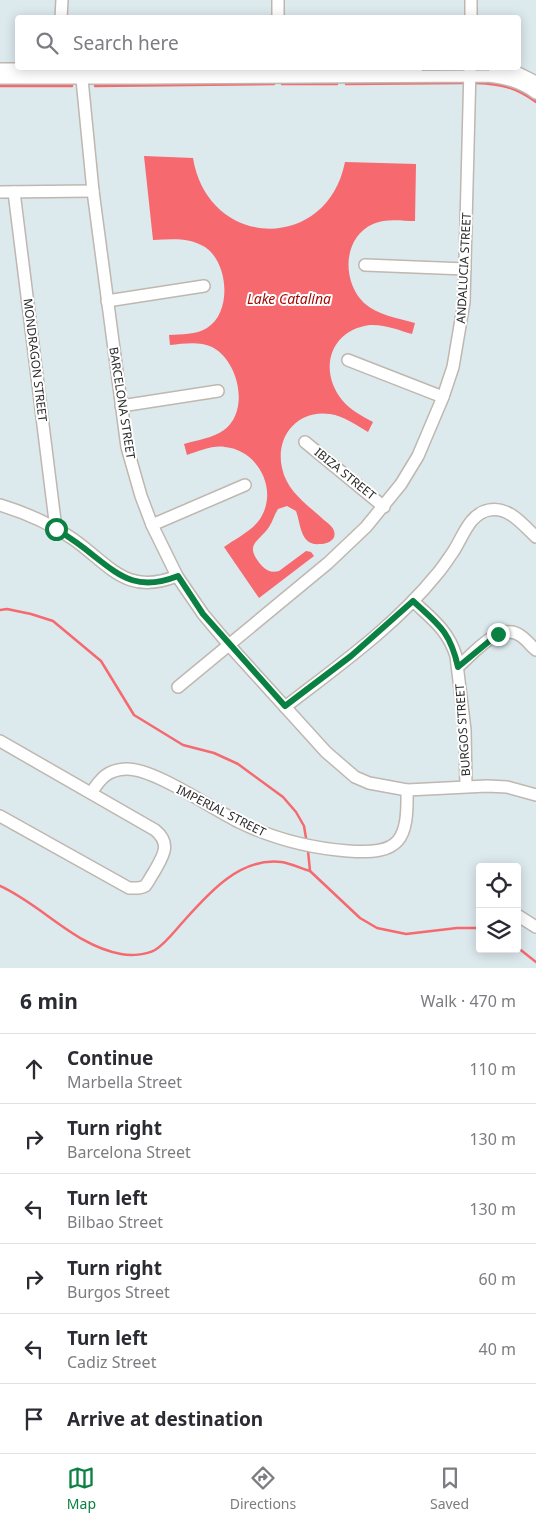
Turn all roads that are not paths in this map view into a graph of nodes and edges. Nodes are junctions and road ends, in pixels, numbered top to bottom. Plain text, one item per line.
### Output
1 (62, 0) edge
2 (278, 0) edge
3 (471, 0) edge
4 (61, 15) edge
5 (278, 15) edge
6 (471, 15) edge
7 (0, 69) edge
8 (15, 70) edge
9 (21, 70) edge
10 (324, 70) edge
11 (505, 70) edge
12 (278, 71) edge
13 (62, 72) edge
14 (470, 72) edge
15 (81, 74) junction
16 (0, 78) edge
17 (536, 82) edge
18 (536, 94) edge
19 (93, 191) junction
20 (0, 192) edge
21 (14, 192) junction
22 (366, 265) dead end
23 (466, 269) junction
24 (204, 286) dead end
25 (107, 301) junction
26 (348, 360) dead end
27 (218, 391) dead end
28 (443, 397) junction
29 (121, 406) junction
30 (305, 442) dead end
31 (245, 485) dead end
32 (0, 505) edge
33 (384, 506) junction
34 (152, 525) junction
35 (56, 529) junction
36 (536, 538) edge
37 (178, 576) junction
38 (413, 601) junction
39 (229, 645) junction
40 (536, 650) edge
41 (458, 667) junction
42 (178, 688) dead end
43 (285, 706) junction
44 (0, 741) edge
45 (466, 786) junction
46 (407, 790) junction
47 (91, 793) junction
48 (536, 795) edge
49 (0, 816) edge
50 (521, 918) edge
51 (536, 927) edge

1 - 4 street
2 - 5 street
3 - 6 street
7 - 8 street
9 - 13 street
10 - 12 street
11 - 17 street
12 - 14 street
12 - 15 street
13 - 15 street
13 - 16 street
14 - 18 street
14 - 23 street, ANDALUCIA STREET
15 - 19 street, BARCELONA STREET
19 - 21 street
19 - 25 street, BARCELONA STREET
20 - 21 street
21 - 35 street, MONDRAGON STREET
22 - 23 street
23 - 28 street, ANDALUCIA STREET
24 - 25 street
25 - 29 street, BARCELONA STREET
26 - 28 street
27 - 29 street
28 - 33 street, ANDALUCIA STREET
29 - 34 street, BARCELONA STREET
30 - 33 street, IBIZA STREET
31 - 34 street
32 - 35 street
33 - 39 street, ANDALUCIA STREET
34 - 37 street, BARCELONA STREET
35 - 37 street
36 - 38 street
37 - 39 street, BARCELONA STREET
38 - 41 street, BURGOS STREET
38 - 43 street
39 - 42 street, ANDALUCIA STREET
39 - 43 street, BARCELONA STREET
40 - 41 street
41 - 45 street, BURGOS STREET
43 - 46 street, BARCELONA STREET
44 - 47 street
45 - 46 street, BARCELONA STREET
45 - 48 street, BARCELONA STREET
46 - 47 street, IMPERIAL STREET
47 - 49 street
50 - 51 street

